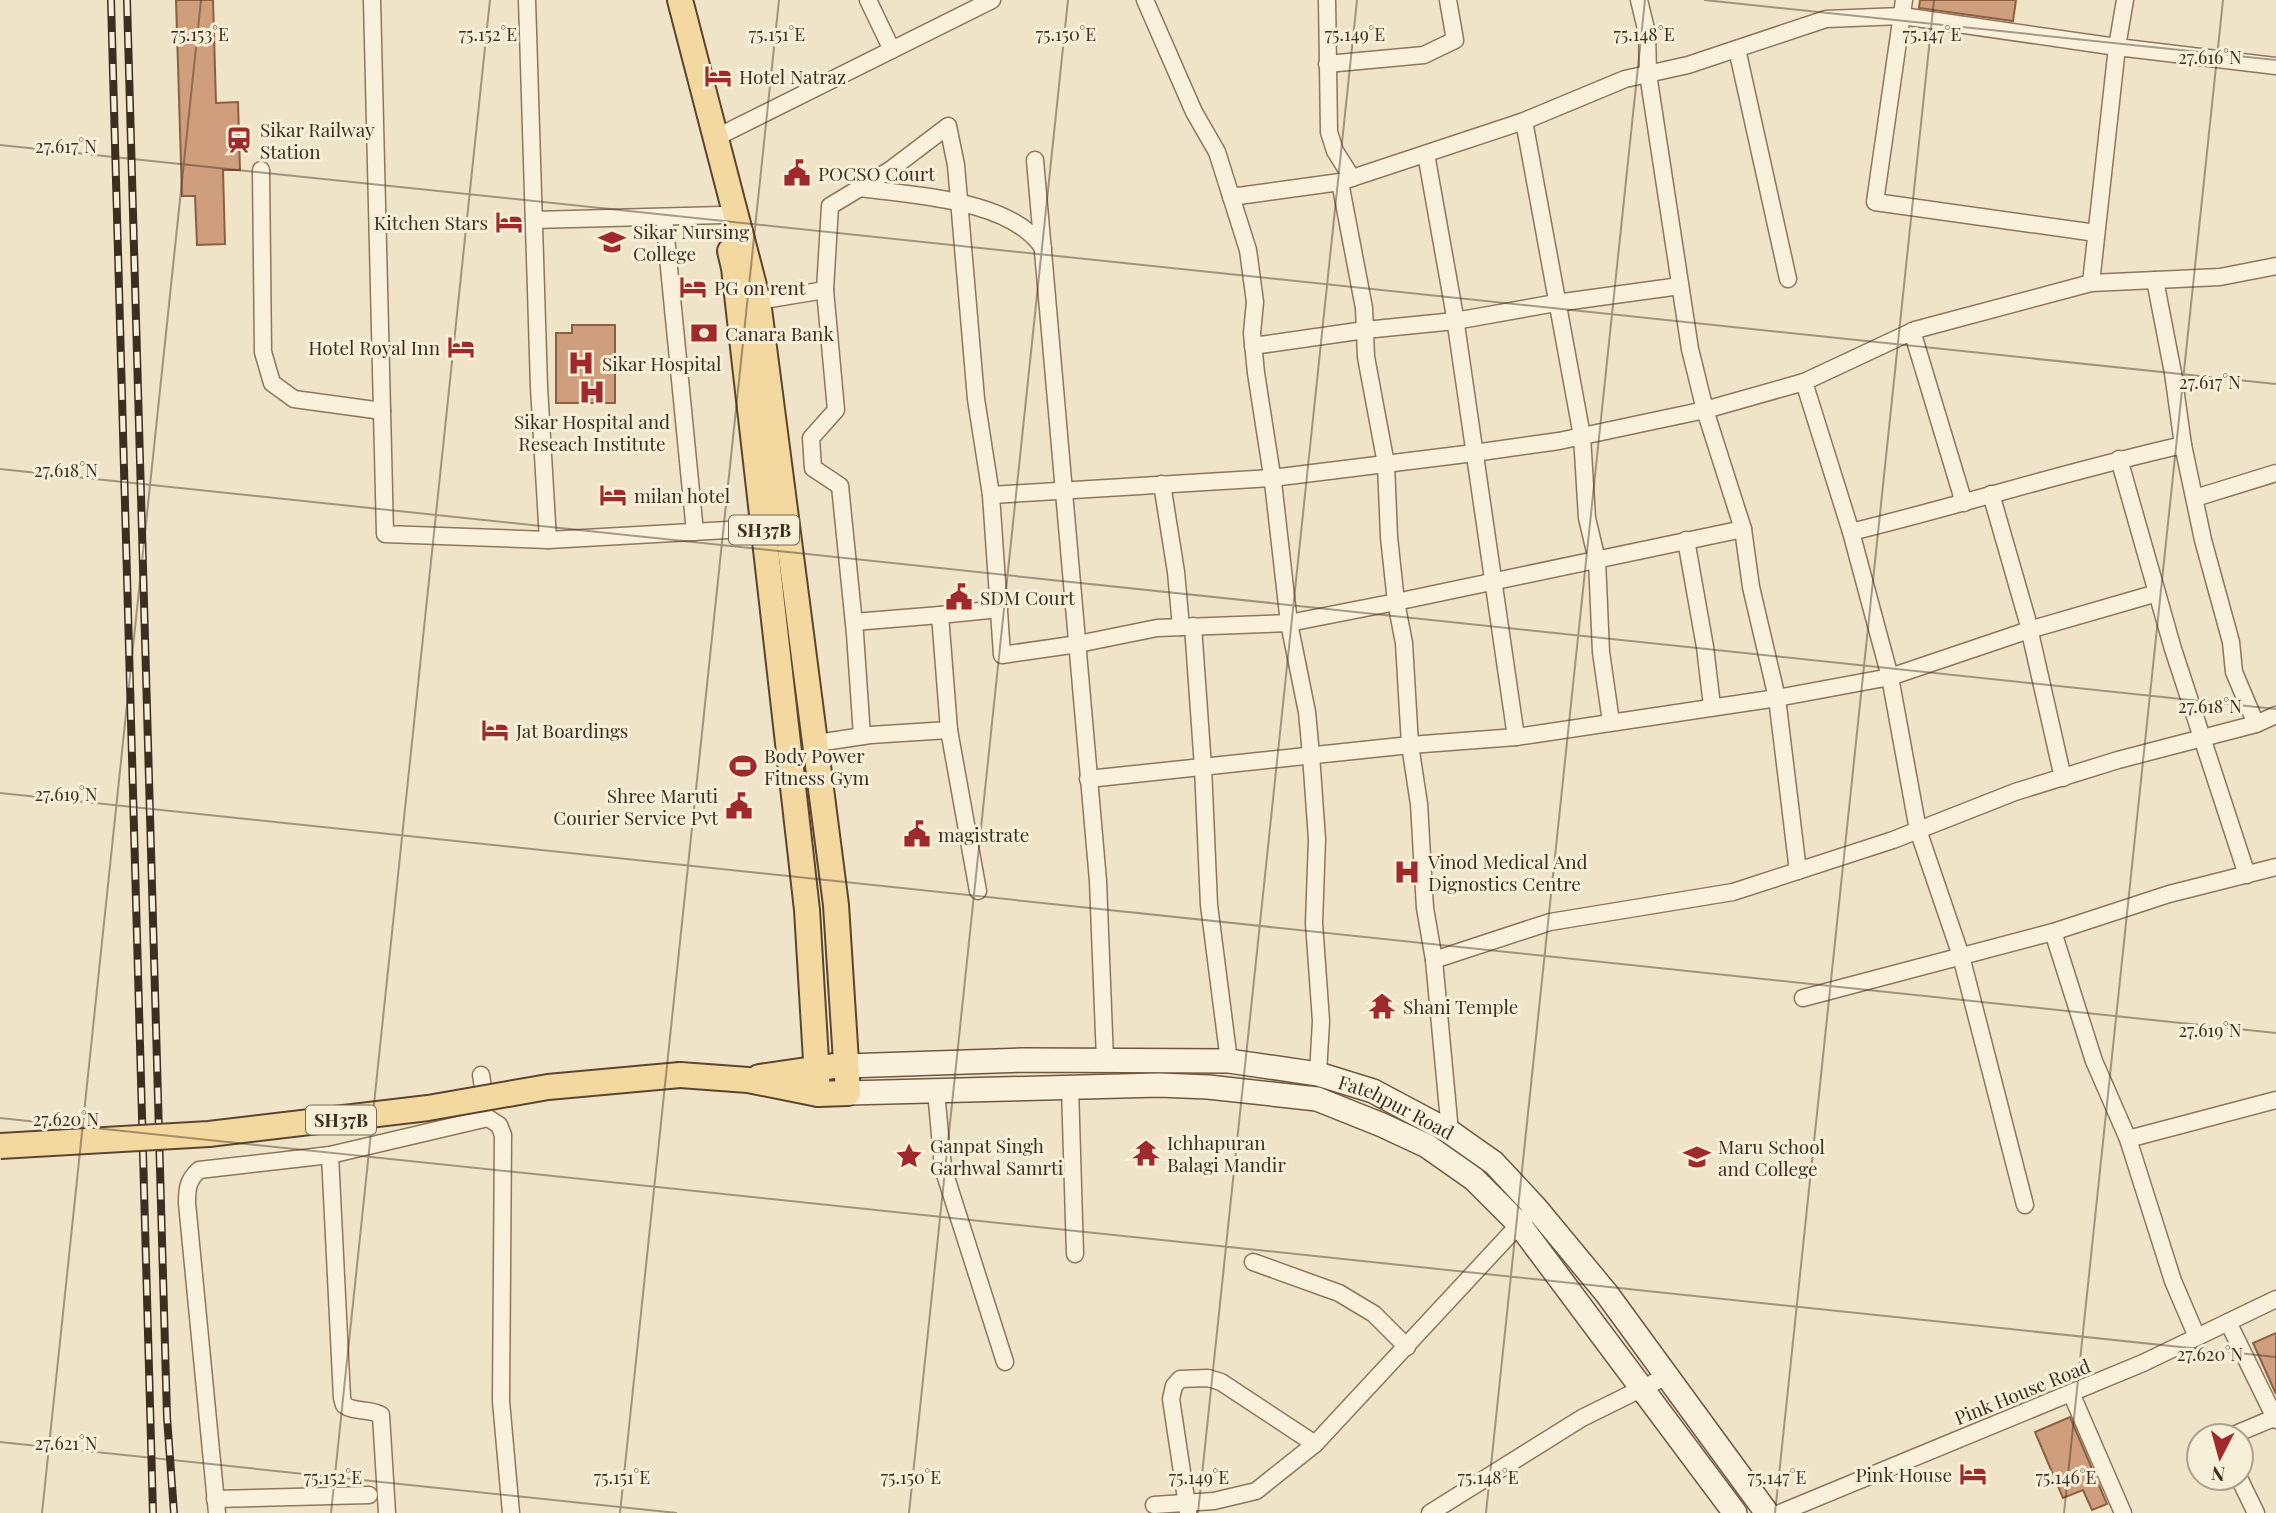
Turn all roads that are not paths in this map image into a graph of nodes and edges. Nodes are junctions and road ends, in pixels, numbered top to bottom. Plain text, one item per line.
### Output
1 (372, 0) edge
2 (527, 0) edge
3 (664, 0) edge
4 (680, 0) edge
5 (868, 0) edge
6 (992, 0) edge
7 (1145, 0) edge
8 (1327, 0) edge
9 (1448, 0) edge
10 (1639, 0) edge
11 (2125, 0) edge
12 (965, 6) edge
13 (1903, 8) edge
14 (2117, 47) junction
15 (1737, 49) junction
16 (892, 50) junction
17 (1327, 64) junction
18 (2276, 66) edge
19 (1648, 74) junction
20 (1524, 121) junction
21 (717, 137) junction
22 (1426, 154) junction
23 (1035, 160) dead end
24 (261, 170) dead end
25 (1346, 180) junction
26 (861, 188) junction
27 (1231, 197) junction
28 (959, 203) junction
29 (722, 215) junction
30 (664, 216) junction
31 (534, 220) junction
32 (2096, 233) junction
33 (1043, 248) junction
34 (2276, 266) edge
35 (1788, 279) dead end
36 (2155, 280) junction
37 (2091, 283) junction
38 (1680, 286) junction
39 (825, 289) junction
40 (758, 301) junction
41 (1556, 303) junction
42 (1455, 321) junction
43 (1365, 330) junction
44 (1912, 331) junction
45 (1253, 346) junction
46 (1804, 382) junction
47 (1705, 410) junction
48 (382, 411) junction
49 (1582, 436) junction
50 (2183, 445) junction
51 (1474, 453) junction
52 (2119, 459) junction
53 (1386, 464) junction
54 (2276, 473) edge
55 (1272, 478) junction
56 (1163, 484) junction
57 (1063, 491) junction
58 (1991, 494) junction
59 (991, 495) junction
60 (2194, 498) junction
61 (1964, 503) junction
62 (764, 528) junction
63 (1743, 529) junction
64 (695, 532) junction
65 (1851, 532) junction
66 (548, 540) junction
67 (1686, 540) junction
68 (1597, 560) junction
69 (1493, 582) junction
70 (2157, 593) junction
71 (1396, 602) junction
72 (999, 609) junction
73 (940, 615) junction
74 (854, 622) junction
75 (1289, 623) junction
76 (1187, 627) junction
77 (2029, 630) junction
78 (1077, 644) junction
79 (1891, 677) junction
80 (1777, 698) junction
81 (1712, 706) junction
82 (2276, 715) edge
83 (1611, 722) junction
84 (2256, 724) junction
85 (949, 730) junction
86 (862, 736) junction
87 (1516, 737) junction
88 (2203, 738) junction
89 (817, 743) junction
90 (1410, 745) junction
91 (1311, 755) junction
92 (1203, 767) junction
93 (2063, 778) junction
94 (1088, 779) junction
95 (1918, 830) junction
96 (2276, 867) edge
97 (1798, 871) junction
98 (2247, 875) junction
99 (978, 891) dead end
100 (2053, 932) junction
101 (1961, 956) junction
102 (1434, 960) junction
103 (1803, 998) dead end
104 (1105, 1060) junction
105 (1229, 1062) junction
106 (846, 1066) junction
107 (817, 1068) junction
108 (1318, 1074) junction
109 (481, 1075) dead end
110 (748, 1080) junction
111 (1070, 1087) junction
112 (936, 1091) junction
113 (848, 1093) junction
114 (818, 1094) junction
115 (2276, 1100) edge
116 (488, 1118) junction
117 (1450, 1132) junction
118 (2128, 1139) junction
119 (0, 1146) edge
120 (330, 1155) junction
121 (2025, 1205) dead end
122 (1535, 1207) junction
123 (1519, 1224) junction
124 (1075, 1254) dead end
125 (1253, 1262) dead end
126 (2276, 1299) edge
127 (2228, 1322) junction
128 (2197, 1337) junction
129 (1407, 1347) junction
130 (1005, 1362) dead end
131 (1667, 1376) junction
132 (1642, 1388) junction
133 (2071, 1393) junction
134 (2276, 1418) edge
135 (2255, 1426) edge
136 (1315, 1444) junction
137 (2245, 1492) edge
138 (369, 1495) dead end
139 (216, 1506) edge
140 (1154, 1506) dead end
141 (1187, 1508) edge
142 (387, 1513) edge
143 (511, 1513) edge
144 (1430, 1513) edge
145 (1735, 1513) edge
146 (1767, 1513) edge
147 (1780, 1513) edge
148 (2123, 1513) edge
149 (2256, 1513) edge

1 - 48 street
2 - 31 street
3 - 29 main road, SH37B
4 - 21 main road, SH37B
5 - 16 street
6 - 12 street
7 - 27 street
8 - 17 street
9 - 17 street
10 - 19 street
11 - 14 street
12 - 16 street
13 - 14 street
13 - 15 street
13 - 32 street
14 - 18 street
14 - 32 street
15 - 19 street
15 - 35 street
16 - 21 street
17 - 25 street
19 - 20 street
19 - 38 street
20 - 22 street
20 - 41 street
21 - 40 main road, SH37B
22 - 25 street
22 - 42 street
23 - 33 street
24 - 48 street
25 - 27 street
25 - 43 street
26 - 28 street
26 - 28 street
26 - 39 street
27 - 45 street
28 - 33 street
28 - 59 street
29 - 30 street
29 - 62 main road, SH37B
30 - 31 street
30 - 64 street
31 - 66 street
32 - 37 street
33 - 57 street
34 - 36 street
36 - 37 street
36 - 50 street
37 - 44 street
38 - 41 street
38 - 47 street
39 - 40 street
39 - 74 street
40 - 89 main road, SH37B
41 - 42 street
41 - 49 street
42 - 43 street
42 - 51 street
43 - 45 street
43 - 53 street
44 - 46 street
44 - 61 street
45 - 55 street
46 - 47 street
46 - 65 street
47 - 49 street
47 - 63 street
48 - 66 street
49 - 51 street
49 - 68 street
50 - 52 street
50 - 60 street
51 - 53 street
51 - 69 street
52 - 58 street
52 - 70 street
53 - 55 street
53 - 71 street
54 - 60 street
55 - 56 street
55 - 75 street
56 - 57 street
56 - 76 street
57 - 59 street
57 - 78 street
58 - 61 street
58 - 77 street
59 - 72 street
60 - 84 street
61 - 65 street
62 - 64 street
62 - 107 main road, SH37B
63 - 67 street
63 - 80 street
64 - 66 street
65 - 79 street
67 - 68 street
67 - 81 street
68 - 69 street
68 - 83 street
69 - 71 street
69 - 87 street
70 - 77 street
70 - 88 street
71 - 75 street
71 - 90 street
72 - 73 street
72 - 78 street
73 - 74 street
73 - 85 street
74 - 86 street
75 - 76 street
75 - 91 street
76 - 78 street
76 - 92 street
77 - 79 street
77 - 93 street
78 - 94 street
79 - 80 street
79 - 95 street
80 - 81 street
80 - 97 street
81 - 83 street
82 - 84 street
83 - 87 street
84 - 88 street
85 - 86 street
85 - 99 street
86 - 89 street
87 - 90 street
88 - 93 street
88 - 98 street
89 - 106 main road, SH37B
90 - 91 street
90 - 102 street
91 - 92 street
91 - 108 street
92 - 94 street
92 - 105 street
93 - 95 street
94 - 104 street
95 - 97 street
95 - 101 street
96 - 98 street
97 - 102 street
98 - 100 street
100 - 101 street
100 - 118 street
101 - 103 street
101 - 121 street
102 - 117 street
104 - 105 street, Fatehpur Road
104 - 106 street, Fatehpur Road
105 - 108 street, Fatehpur Road
106 - 107 main road, SH37B
106 - 113 main road, SH37B
107 - 110 main road, SH37B
107 - 114 main road, SH37B
108 - 117 street, Fatehpur Road
109 - 116 street
110 - 114 main road, SH37B
110 - 119 main road, SH37B, bridge
111 - 112 street
111 - 123 street
111 - 124 street
112 - 113 street
112 - 130 street
113 - 114 main road, SH37B
115 - 118 street
116 - 120 street
116 - 143 street
117 - 122 street, Fatehpur Road
118 - 128 street
120 - 139 street
120 - 142 street
122 - 123 street
122 - 131 street, Fatehpur Road
123 - 129 street
123 - 132 street
125 - 129 street
126 - 127 street, Pink House Road
127 - 128 street, Pink House Road
127 - 134 street
128 - 133 street, Pink House Road
129 - 136 street
131 - 132 street
131 - 146 street, Fatehpur Road
132 - 144 street
132 - 145 street
133 - 147 street, Pink House Road
133 - 148 street
134 - 135 street
136 - 141 street
136 - 141 street
137 - 149 street
138 - 139 street
140 - 141 street

